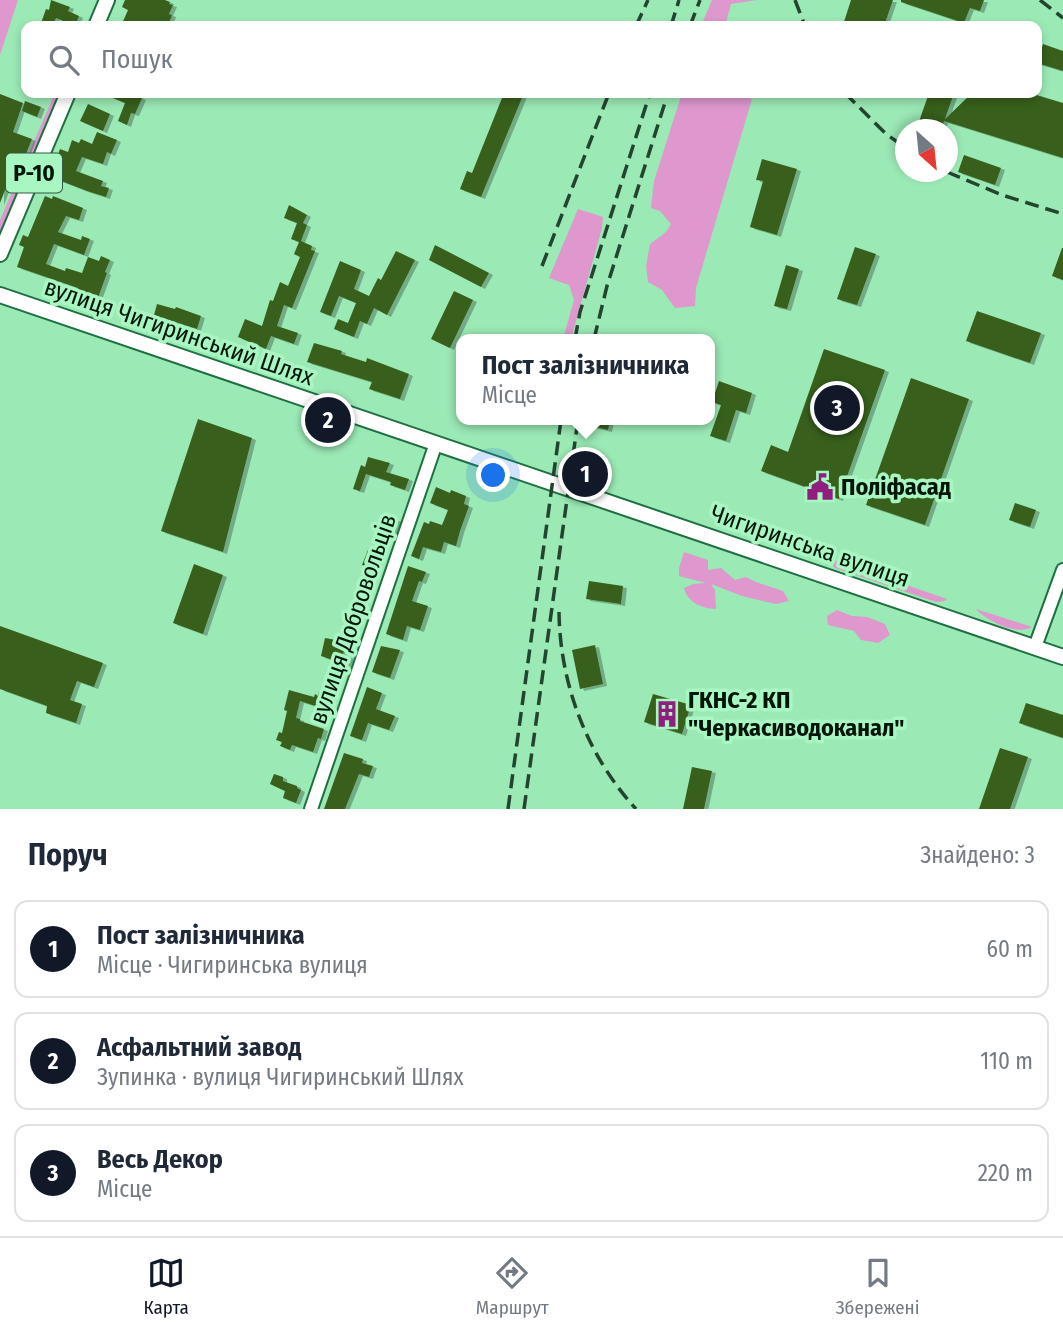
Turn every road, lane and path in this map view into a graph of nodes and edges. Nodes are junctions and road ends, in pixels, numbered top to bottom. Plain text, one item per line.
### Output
1 (107, 0) edge
2 (98, 21) edge
3 (66, 98) edge
4 (0, 254) edge
5 (0, 295) edge
6 (436, 443) junction
7 (542, 479) joint
8 (1063, 570) edge
9 (1035, 647) junction
10 (1063, 657) edge
11 (311, 809) edge

1 - 2 main road
3 - 4 main road, Р-10
5 - 6 main road, вулиця Чигиринський Шлях
6 - 7 main road, вулиця Чигиринський Шлях
6 - 11 street, вулиця Добровольців
7 - 9 main road, Чигиринська вулиця
8 - 9 street
9 - 10 main road, Чигиринська вулиця

